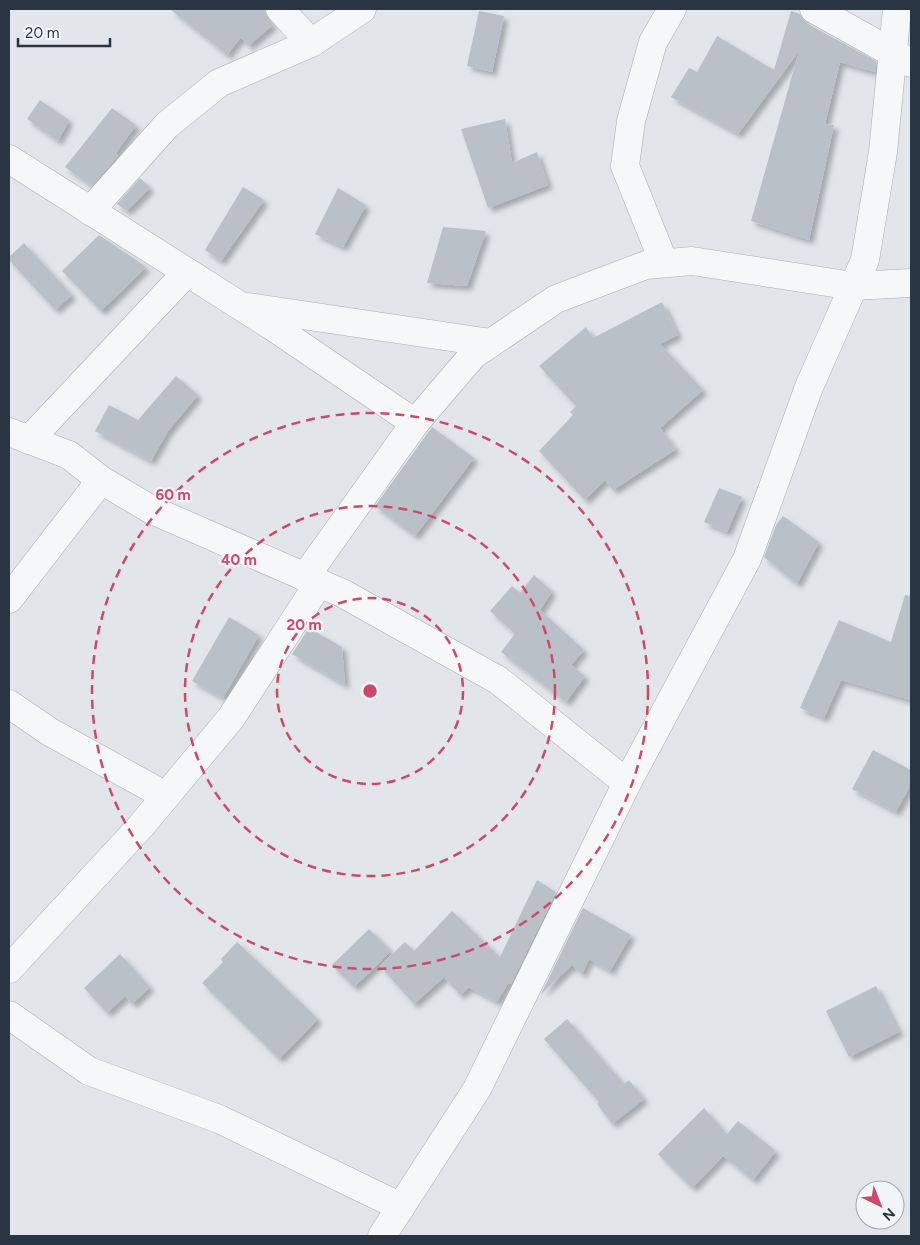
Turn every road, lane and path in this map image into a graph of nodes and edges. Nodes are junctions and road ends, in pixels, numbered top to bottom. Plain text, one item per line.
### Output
1 (280, 9) edge
2 (362, 9) edge
3 (672, 9) edge
4 (814, 9) edge
5 (897, 9) edge
6 (311, 43) junction
7 (902, 58) edge
8 (9, 159) edge
9 (90, 210) junction
10 (664, 263) junction
11 (187, 272) junction
12 (911, 283) edge
13 (853, 286) junction
14 (239, 306) junction
15 (491, 343) junction
16 (416, 423) junction
17 (19, 436) edge
18 (101, 480) junction
19 (312, 580) junction
20 (9, 599) edge
21 (9, 704) edge
22 (628, 783) junction
23 (166, 796) junction
24 (9, 968) edge
25 (9, 1015) edge
26 (401, 1207) junction
27 (382, 1236) edge

1 - 6 street
2 - 6 street
3 - 10 street
4 - 7 street
5 - 7 street
6 - 9 street
7 - 13 street
8 - 9 street
9 - 11 street
10 - 13 street
10 - 15 street
11 - 14 street
11 - 17 street
12 - 13 street
13 - 22 street
14 - 15 street
14 - 16 street
15 - 16 street
16 - 19 street
17 - 18 street
18 - 19 street
18 - 20 street
19 - 22 street
19 - 23 street
21 - 23 street
22 - 26 street
23 - 24 street
25 - 26 street
26 - 27 street

